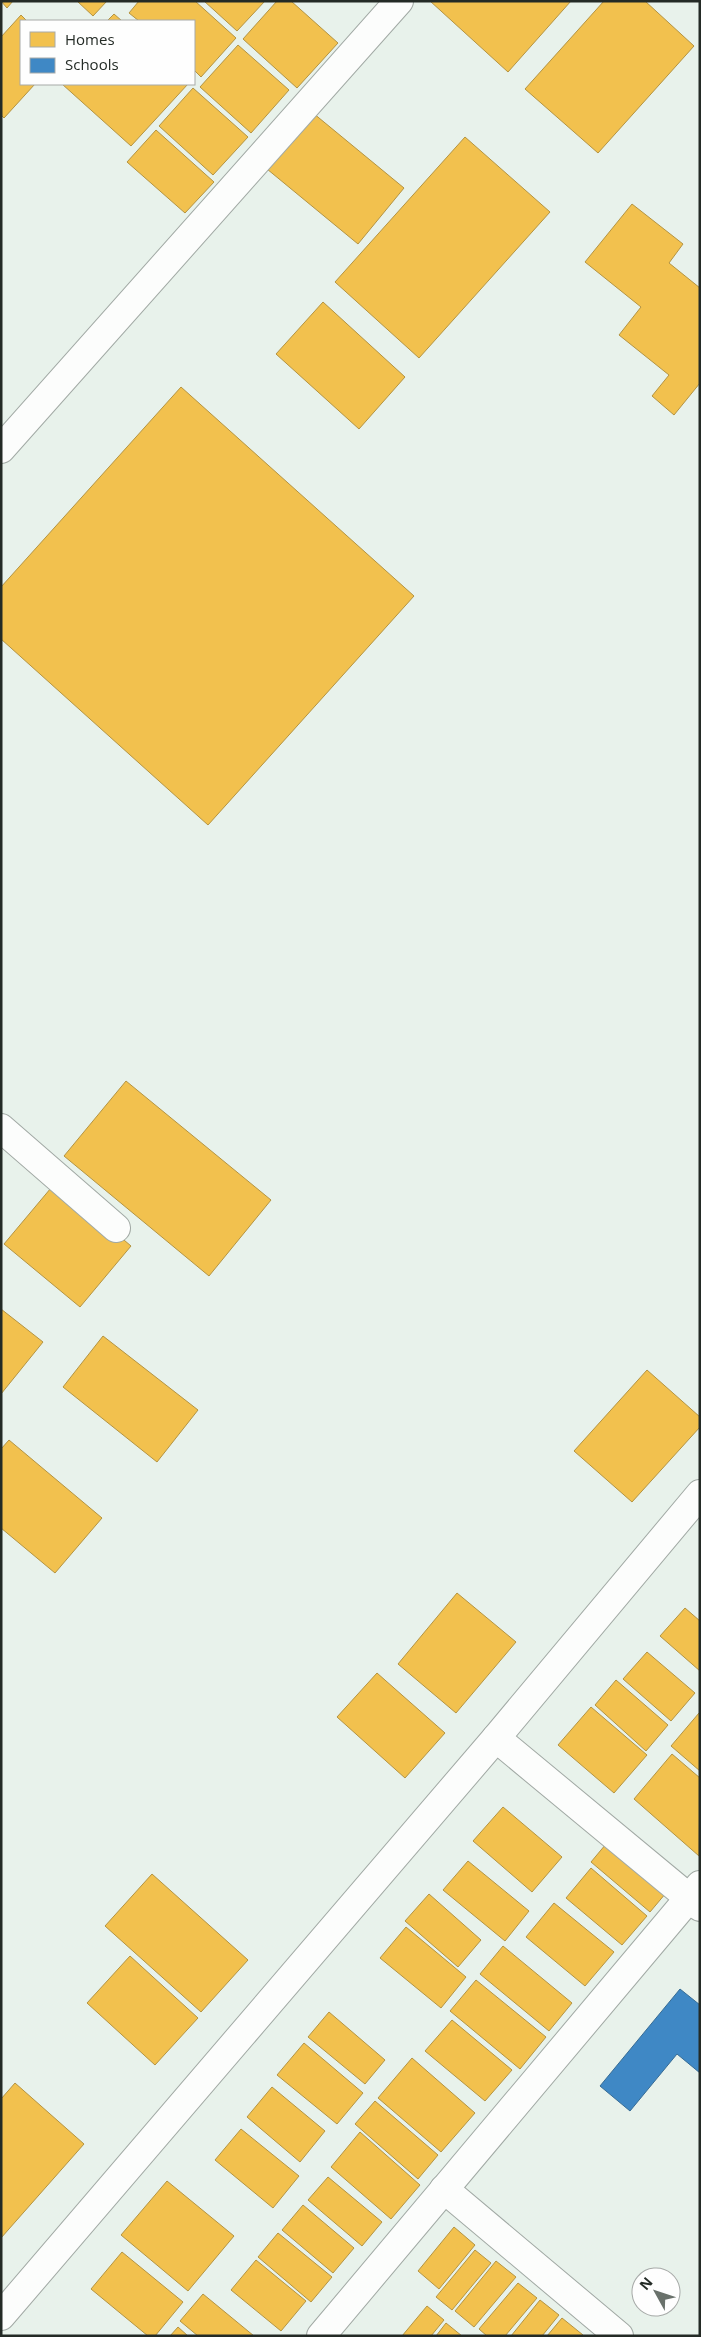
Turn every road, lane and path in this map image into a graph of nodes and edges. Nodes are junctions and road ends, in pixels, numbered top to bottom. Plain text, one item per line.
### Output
1 (399, 1) edge
2 (1, 449) edge
3 (1, 1128) edge
4 (116, 1228) dead end
5 (700, 1494) edge
6 (496, 1738) junction
7 (696, 1897) edge
8 (444, 2189) junction
9 (1, 2316) edge
10 (321, 2336) edge
11 (620, 2336) edge

1 - 2 street
3 - 4 street
5 - 6 street
6 - 7 street
6 - 9 street
7 - 8 street
8 - 10 street
8 - 11 street

